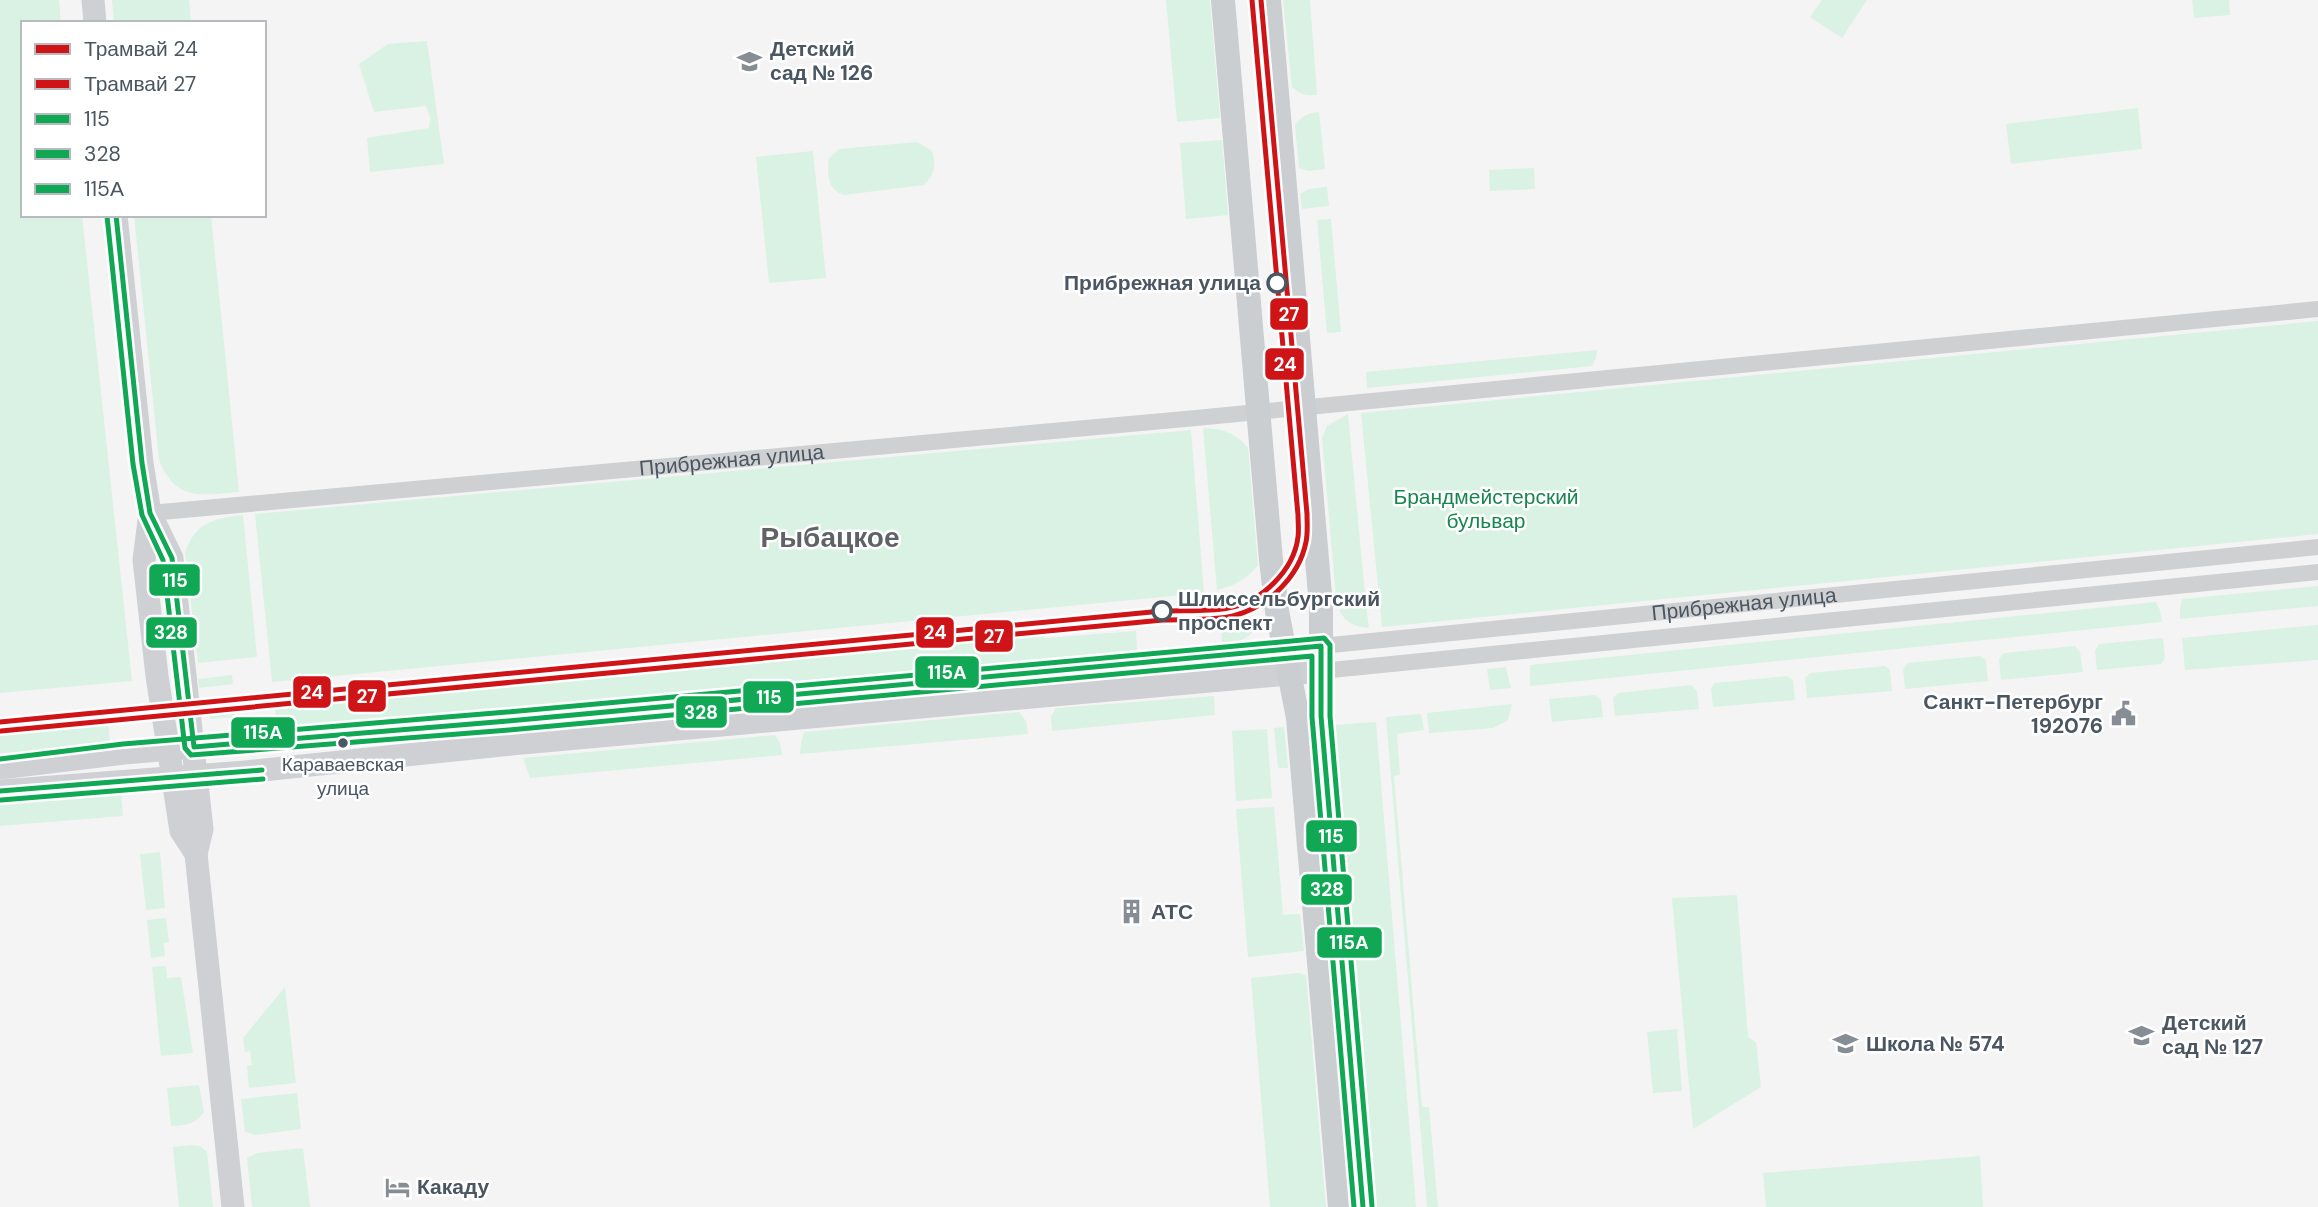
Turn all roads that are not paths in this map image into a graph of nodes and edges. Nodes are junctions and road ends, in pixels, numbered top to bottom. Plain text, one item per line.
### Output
1 (93, 0) edge
2 (1223, 0) edge
3 (1269, 0) edge
4 (95, 21) edge
5 (116, 217) edge
6 (2318, 309) edge
7 (1304, 407) junction
8 (1260, 412) junction
9 (149, 513) junction
10 (2318, 547) edge
11 (2318, 572) edge
12 (1321, 658) junction
13 (1287, 662) junction
14 (194, 747) junction
15 (168, 749) junction
16 (0, 768) edge
17 (197, 775) junction
18 (173, 777) junction
19 (0, 791) edge
20 (196, 854) junction
21 (233, 1207) edge
22 (1340, 1207) edge
23 (1363, 1207) edge

1 - 4 street
2 - 8 main road
3 - 7 main road
5 - 9 street
6 - 7 street, Прибрежная улица
7 - 8 street, Прибрежная улица
7 - 12 main road
8 - 9 street, Прибрежная улица
8 - 13 main road
9 - 14 street
9 - 15 street
10 - 12 street, Прибрежная улица
11 - 12 street, Прибрежная улица
12 - 13 street, Прибрежная улица
12 - 23 main road
13 - 14 street, Прибрежная улица
13 - 17 street, Прибрежная улица
13 - 22 main road
14 - 15 street, Прибрежная улица
14 - 17 street
15 - 16 street, Прибрежная улица
15 - 18 street
17 - 18 street, Прибрежная улица
17 - 20 street
18 - 19 street, Прибрежная улица
18 - 20 street
20 - 21 street

